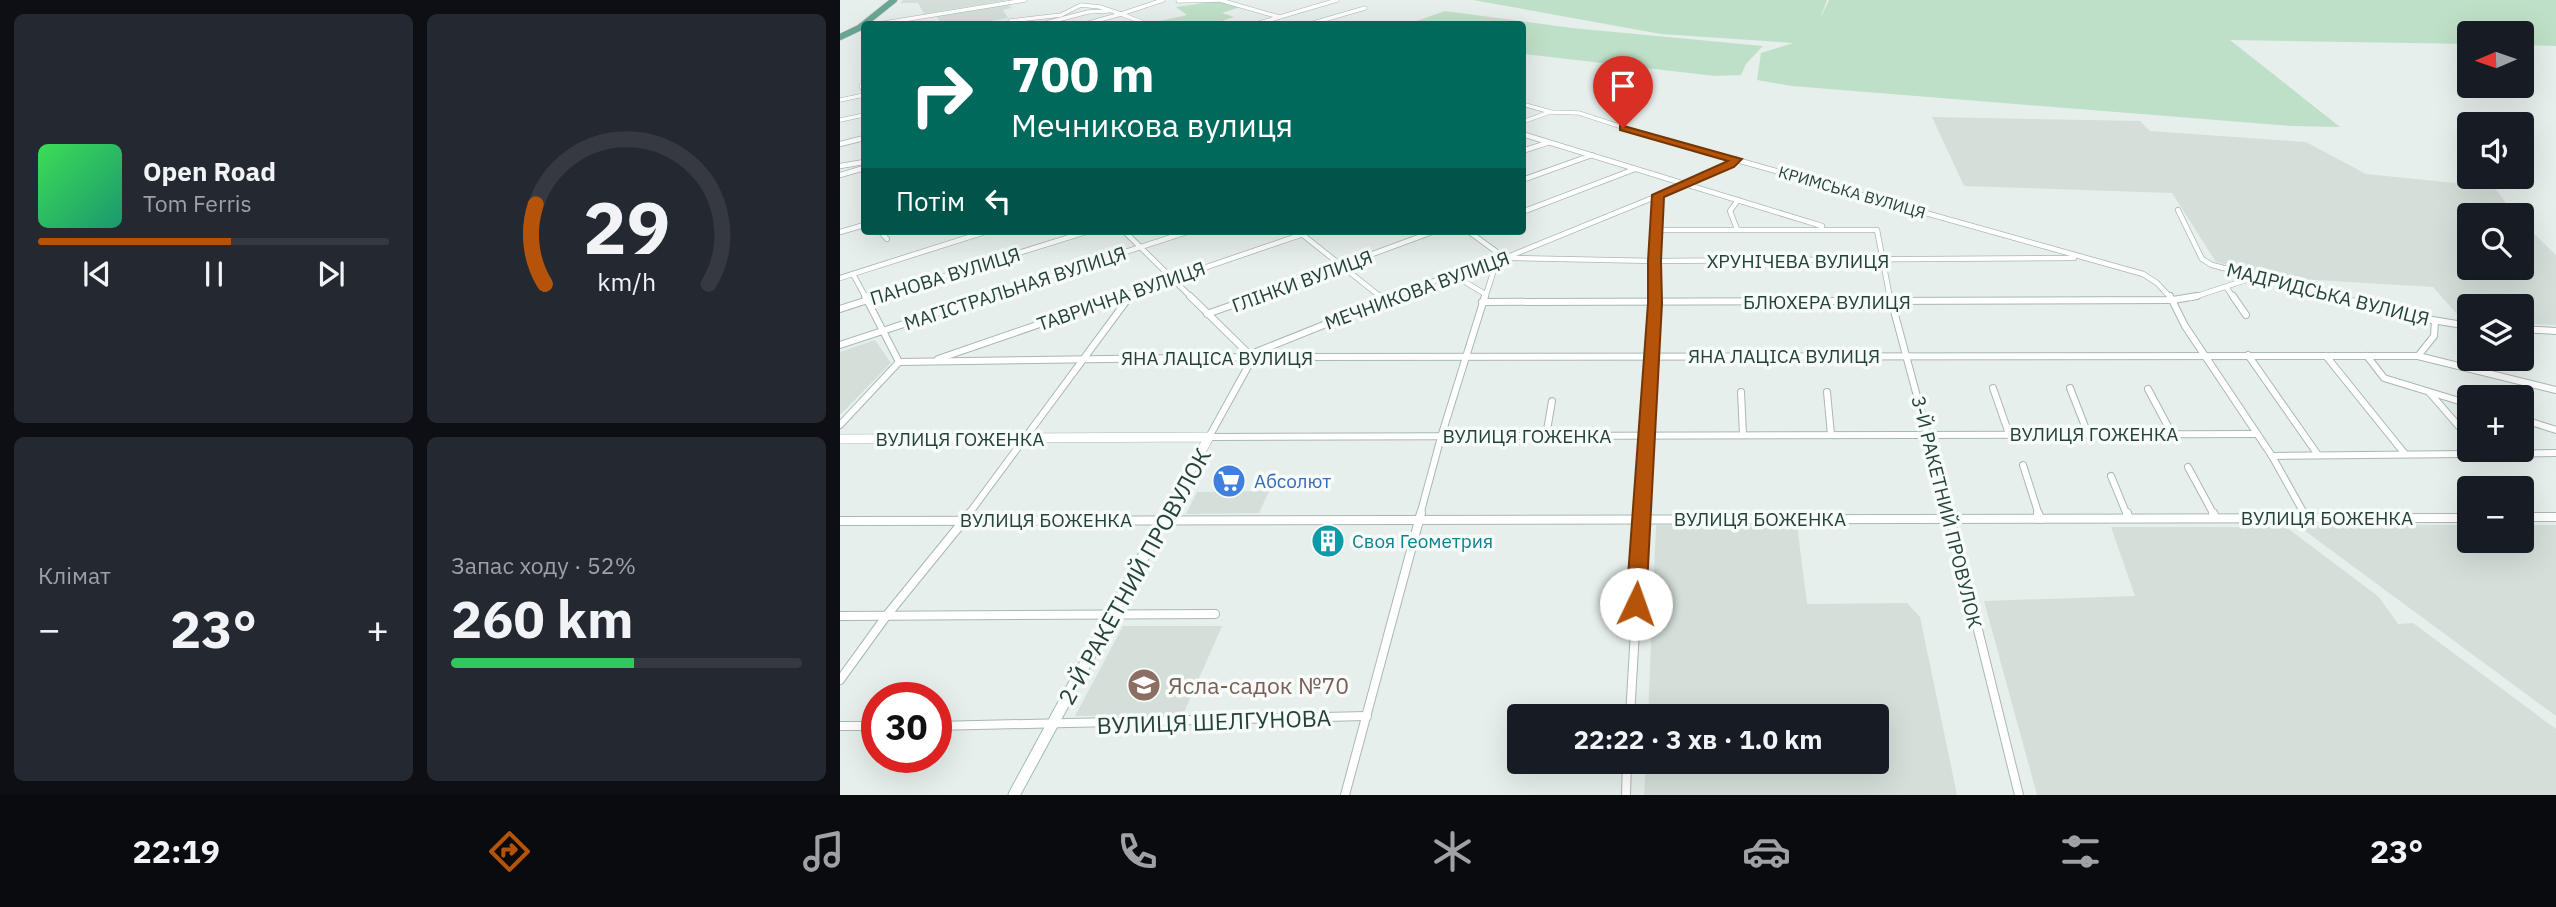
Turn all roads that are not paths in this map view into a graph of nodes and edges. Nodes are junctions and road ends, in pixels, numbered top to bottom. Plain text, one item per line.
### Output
1 (894, 0) edge
2 (1025, 0) edge
3 (1163, 0) edge
4 (1220, 0) edge
5 (1338, 0) edge
6 (1177, 1) edge
7 (1186, 8) dead end
8 (1365, 8) dead end
9 (1108, 11) junction
10 (1121, 14) junction
11 (1045, 18) junction
12 (1282, 18) junction
13 (869, 21) edge
14 (896, 21) edge
15 (1010, 21) dead end
16 (1043, 21) edge
17 (1053, 21) edge
18 (1096, 21) edge
19 (1138, 21) edge
20 (1269, 21) edge
21 (1320, 21) edge
22 (861, 27) edge
23 (840, 37) edge
24 (861, 95) edge
25 (840, 100) edge
26 (1526, 105) edge
27 (1551, 112) junction
28 (861, 116) edge
29 (840, 120) edge
30 (1526, 121) edge
31 (1526, 135) edge
32 (861, 139) edge
33 (1549, 142) junction
34 (840, 144) edge
35 (1526, 150) edge
36 (1592, 155) junction
37 (1736, 159) junction
38 (861, 162) edge
39 (840, 166) edge
40 (861, 168) edge
41 (1636, 169) junction
42 (840, 175) edge
43 (1526, 179) edge
44 (1687, 184) junction
45 (1658, 195) junction
46 (1738, 200) junction
47 (1526, 210) edge
48 (2178, 210) dead end
49 (861, 226) edge
50 (1737, 229) junction
51 (1833, 229) junction
52 (1656, 230) junction
53 (840, 232) edge
54 (884, 235) edge
55 (975, 235) edge
56 (1076, 235) edge
57 (1128, 235) edge
58 (1178, 235) edge
59 (1295, 235) edge
60 (1303, 235) edge
61 (1425, 235) edge
62 (1474, 235) edge
63 (887, 239) dead end
64 (1142, 247) junction
65 (1505, 258) junction
66 (2091, 258) junction
67 (1654, 261) junction
68 (1882, 261) junction
69 (1343, 267) junction
70 (853, 274) junction
71 (1452, 274) junction
72 (2258, 276) junction
73 (840, 278) edge
74 (1174, 278) junction
75 (2226, 287) junction
76 (1133, 293) junction
77 (1484, 298) junction
78 (2173, 300) junction
79 (866, 301) junction
80 (1386, 301) junction
81 (1891, 302) junction
82 (1655, 303) junction
83 (840, 309) edge
84 (1207, 314) junction
85 (2246, 315) dead end
86 (2435, 321) junction
87 (2457, 324) edge
88 (2534, 330) edge
89 (882, 331) junction
90 (2556, 331) edge
91 (840, 345) edge
92 (1905, 355) junction
93 (2248, 355) junction
94 (1652, 356) junction
95 (2204, 356) junction
96 (2326, 356) junction
97 (2367, 356) junction
98 (2417, 356) junction
99 (1252, 357) junction
100 (1467, 357) junction
101 (1086, 359) junction
102 (929, 361) junction
103 (899, 362) junction
104 (1993, 388) dead end
105 (2070, 388) dead end
106 (2148, 388) dead end
107 (2556, 390) edge
108 (1741, 392) dead end
109 (1827, 392) dead end
110 (2429, 392) junction
111 (2457, 400) edge
112 (1552, 401) dead end
113 (2534, 423) edge
114 (2457, 424) edge
115 (840, 425) edge
116 (2556, 430) edge
117 (2009, 434) junction
118 (2088, 434) junction
119 (2172, 434) junction
120 (2255, 434) junction
121 (1648, 435) junction
122 (1743, 435) junction
123 (1831, 435) junction
124 (1929, 435) junction
125 (1441, 436) junction
126 (1546, 436) junction
127 (1209, 438) junction
128 (840, 439) edge
129 (1023, 439) junction
130 (2457, 453) edge
131 (2534, 453) edge
132 (2556, 453) edge
133 (2405, 454) junction
134 (2318, 455) junction
135 (2272, 456) junction
136 (2023, 466) dead end
137 (2188, 467) dead end
138 (2110, 476) dead end
139 (2128, 517) junction
140 (2215, 517) junction
141 (2457, 517) edge
142 (2534, 517) edge
143 (2556, 517) edge
144 (2307, 518) junction
145 (1640, 519) junction
146 (1950, 519) junction
147 (2040, 519) junction
148 (1165, 520) junction
149 (1419, 520) junction
150 (840, 521) edge
151 (964, 521) junction
152 (1115, 614) junction
153 (1215, 614) dead end
154 (887, 615) junction
155 (840, 616) edge
156 (840, 680) edge
157 (1631, 704) edge
158 (1367, 716) junction
159 (1052, 725) junction
160 (840, 726) edge
161 (861, 726) edge
162 (952, 726) edge
163 (1627, 774) edge
164 (1014, 795) edge
165 (1345, 795) edge
166 (1626, 795) edge
167 (2019, 795) edge

1 - 13 main road
2 - 14 street
3 - 10 street
4 - 6 street
4 - 12 street
5 - 12 street
6 - 7 street
8 - 21 street
9 - 10 street
9 - 11 street
9 - 17 street
10 - 18 street
10 - 19 street
11 - 15 street
11 - 16 street
12 - 20 street
22 - 23 main road
24 - 25 street
26 - 27 street, КРИМСЬКА ВУЛИЦЯ
27 - 30 street
27 - 37 street, КРИМСЬКА ВУЛИЦЯ
28 - 29 street
31 - 33 street
32 - 34 street
33 - 35 street
33 - 36 street
36 - 41 street
36 - 43 street
37 - 44 street, МЕЧНИКОВА ВУЛИЦЯ
37 - 66 street, КРИМСЬКА ВУЛИЦЯ
38 - 39 street
40 - 42 street
41 - 44 street
41 - 47 street
44 - 45 street, МЕЧНИКОВА ВУЛИЦЯ
44 - 46 street
45 - 52 street
45 - 65 street, МЕЧНИКОВА ВУЛИЦЯ
46 - 50 street
46 - 51 street
48 - 72 street, МАДРИДСЬКА ВУЛИЦЯ
49 - 53 street
50 - 51 street
50 - 52 street
51 - 68 street, 3-Й РАКЕТНИЙ ПРОВУЛОК
52 - 67 street
54 - 63 street
55 - 70 street
56 - 79 street, ПАНОВА ВУЛИЦЯ
57 - 64 street
58 - 64 street, МАГІСТРАЛЬНАЯ ВУЛИЦЯ
59 - 74 street, ТАВРИЧНА ВУЛИЦЯ
60 - 69 street
61 - 69 street, ГЛІНКИ ВУЛИЦЯ
62 - 65 street
64 - 74 street
64 - 89 street, МАГІСТРАЛЬНАЯ ВУЛИЦЯ
65 - 67 street, ХРУНІЧЕВА ВУЛИЦЯ
65 - 71 street, МЕЧНИКОВА ВУЛИЦЯ
65 - 77 street
66 - 68 street, ХРУНІЧЕВА ВУЛИЦЯ
66 - 78 street, КРИМСЬКА ВУЛИЦЯ
67 - 68 street, ХРУНІЧЕВА ВУЛИЦЯ
67 - 82 street
68 - 81 street, 3-Й РАКЕТНИЙ ПРОВУЛОК
69 - 80 street
69 - 84 street, ГЛІНКИ ВУЛИЦЯ
70 - 73 street
70 - 79 street
71 - 77 street
71 - 80 street, МЕЧНИКОВА ВУЛИЦЯ
72 - 75 street, БЛЮХЕРА ВУЛИЦЯ
72 - 86 street, МАДРИДСЬКА ВУЛИЦЯ
74 - 76 street, ТАВРИЧНА ВУЛИЦЯ
74 - 84 street
75 - 78 street, БЛЮХЕРА ВУЛИЦЯ
75 - 85 street
76 - 101 street
76 - 102 street, ТАВРИЧНА ВУЛИЦЯ
77 - 82 street, БЛЮХЕРА ВУЛИЦЯ
77 - 100 street
78 - 81 street, БЛЮХЕРА ВУЛИЦЯ
78 - 95 street
79 - 83 street, ПАНОВА ВУЛИЦЯ
79 - 89 street
80 - 99 street, МЕЧНИКОВА ВУЛИЦЯ
81 - 82 street, БЛЮХЕРА ВУЛИЦЯ
81 - 92 street, 3-Й РАКЕТНИЙ ПРОВУЛОК
82 - 94 street
84 - 99 street
86 - 87 street, МАДРИДСЬКА ВУЛИЦЯ
86 - 98 street
88 - 90 street
89 - 91 street, МАГІСТРАЛЬНАЯ ВУЛИЦЯ
89 - 103 street
92 - 94 street, ЯНА ЛАЦІСА ВУЛИЦЯ
92 - 95 street, ЯНА ЛАЦІСА ВУЛИЦЯ
92 - 124 street, 3-Й РАКЕТНИЙ ПРОВУЛОК
93 - 95 street, ЯНА ЛАЦІСА ВУЛИЦЯ
93 - 96 street, ЯНА ЛАЦІСА ВУЛИЦЯ
93 - 134 street
94 - 100 street, ЯНА ЛАЦІСА ВУЛИЦЯ
94 - 121 street
95 - 120 street
96 - 97 street, ЯНА ЛАЦІСА ВУЛИЦЯ
96 - 133 street
97 - 98 street, ЯНА ЛАЦІСА ВУЛИЦЯ
97 - 110 street
98 - 107 street
99 - 100 street, ЯНА ЛАЦІСА ВУЛИЦЯ
99 - 101 street, ЯНА ЛАЦІСА ВУЛИЦЯ
99 - 127 street, 2-Й РАКЕТНИЙ ПРОВУЛОК
100 - 125 street
101 - 102 street, ЯНА ЛАЦІСА ВУЛИЦЯ
101 - 129 street
102 - 103 street, ЯНА ЛАЦІСА ВУЛИЦЯ
103 - 115 street
104 - 117 street
105 - 118 street
106 - 119 street
108 - 122 street
109 - 123 street
110 - 111 street
110 - 114 street
112 - 126 street
113 - 116 street
117 - 118 street, ВУЛИЦЯ ГОЖЕНКА
117 - 124 street, ВУЛИЦЯ ГОЖЕНКА
118 - 119 street, ВУЛИЦЯ ГОЖЕНКА
119 - 120 street, ВУЛИЦЯ ГОЖЕНКА
120 - 135 street
121 - 122 street, ВУЛИЦЯ ГОЖЕНКА
121 - 126 street, ВУЛИЦЯ ГОЖЕНКА
121 - 145 street
122 - 123 street, ВУЛИЦЯ ГОЖЕНКА
123 - 124 street, ВУЛИЦЯ ГОЖЕНКА
124 - 146 street, 3-Й РАКЕТНИЙ ПРОВУЛОК
125 - 126 street, ВУЛИЦЯ ГОЖЕНКА
125 - 127 street, ВУЛИЦЯ ГОЖЕНКА
125 - 149 street
127 - 129 street, ВУЛИЦЯ ГОЖЕНКА
127 - 148 street, 2-Й РАКЕТНИЙ ПРОВУЛОК
128 - 129 street, ВУЛИЦЯ ГОЖЕНКА
129 - 151 street
130 - 133 street
131 - 132 street
133 - 134 street
134 - 135 street
135 - 144 street
136 - 147 street
137 - 140 street
138 - 139 street
139 - 140 street, ВУЛИЦЯ БОЖЕНКА
139 - 147 street, ВУЛИЦЯ БОЖЕНКА
140 - 144 street, ВУЛИЦЯ БОЖЕНКА
141 - 144 street, ВУЛИЦЯ БОЖЕНКА
142 - 143 street
145 - 146 street, ВУЛИЦЯ БОЖЕНКА
145 - 149 street, ВУЛИЦЯ БОЖЕНКА
145 - 157 street
146 - 147 street, ВУЛИЦЯ БОЖЕНКА
146 - 167 street, 3-Й РАКЕТНИЙ ПРОВУЛОК
148 - 149 street, ВУЛИЦЯ БОЖЕНКА
148 - 151 street, ВУЛИЦЯ БОЖЕНКА
148 - 152 street, 2-Й РАКЕТНИЙ ПРОВУЛОК
149 - 158 street
150 - 151 street, ВУЛИЦЯ БОЖЕНКА
151 - 154 street
152 - 153 street
152 - 154 street
152 - 159 street, 2-Й РАКЕТНИЙ ПРОВУЛОК
154 - 155 street
154 - 156 street
158 - 159 street, ВУЛИЦЯ ШЕЛГУНОВА
158 - 165 street
159 - 162 street, ВУЛИЦЯ ШЕЛГУНОВА
159 - 164 street, 2-Й РАКЕТНИЙ ПРОВУЛОК
160 - 161 street
163 - 166 street

